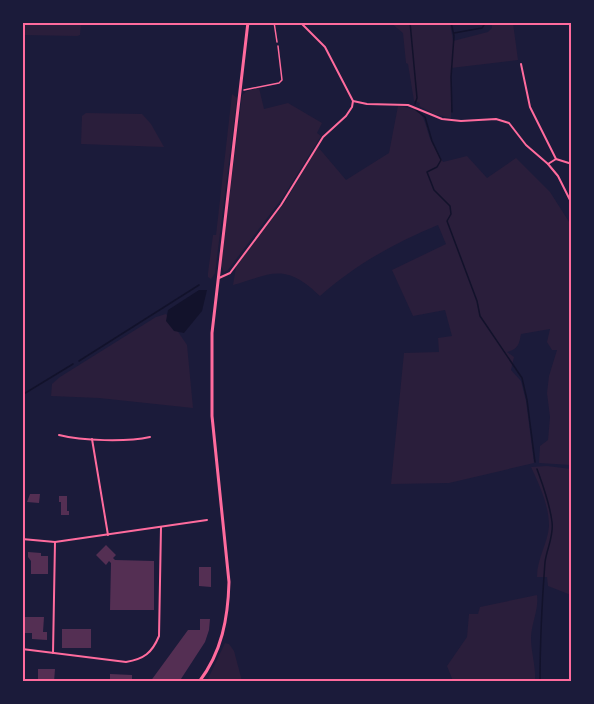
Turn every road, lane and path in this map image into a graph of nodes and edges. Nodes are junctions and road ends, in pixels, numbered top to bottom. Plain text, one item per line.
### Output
1 (248, 22) edge
2 (274, 22) edge
3 (300, 22) edge
4 (277, 42) joint
5 (521, 64) dead end
6 (240, 91) junction
7 (353, 100) junction
8 (556, 159) junction
9 (548, 164) junction
10 (572, 164) edge
11 (572, 204) edge
12 (217, 279) junction
13 (59, 435) dead end
14 (150, 437) dead end
15 (92, 439) junction
16 (207, 520) dead end
17 (161, 527) junction
18 (108, 535) junction
19 (22, 539) edge
20 (55, 543) junction
21 (22, 649) edge
22 (52, 652) junction
23 (199, 681) edge

1 - 6 main road
2 - 4 lane
3 - 7 street
4 - 6 path
5 - 8 street
6 - 12 main road
7 - 9 street
7 - 12 street
8 - 9 street
8 - 10 street
9 - 11 street
12 - 23 main road
13 - 15 street
14 - 15 street
15 - 18 street
16 - 17 street
17 - 18 street
17 - 22 street
18 - 20 street
19 - 20 street
20 - 22 street
21 - 22 street

